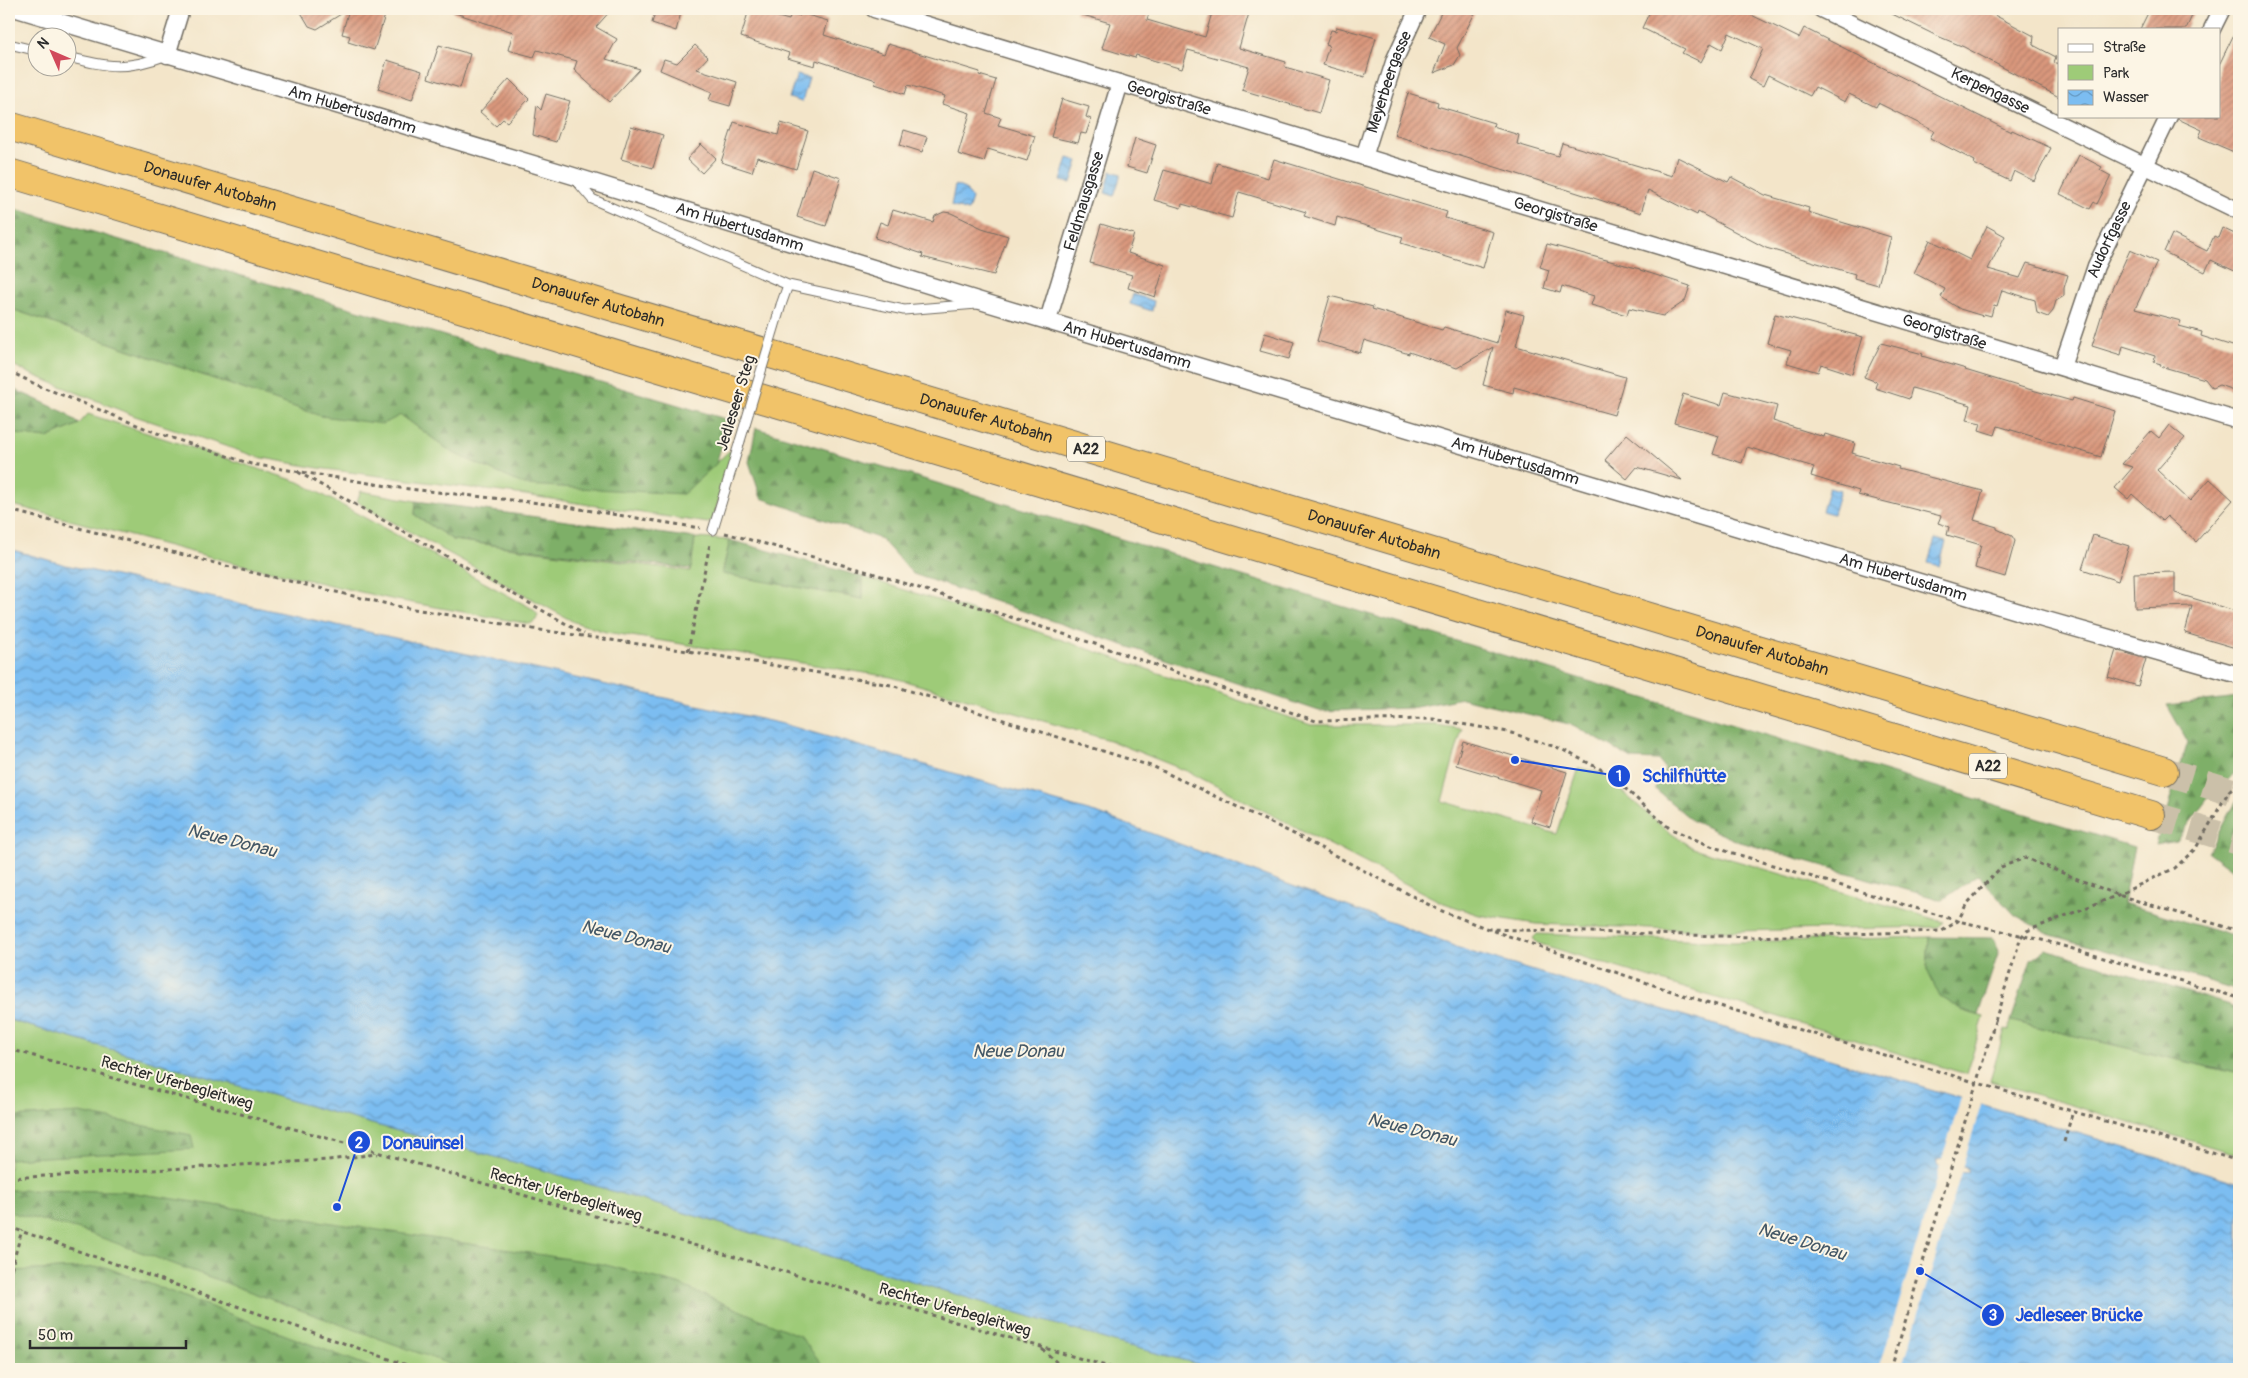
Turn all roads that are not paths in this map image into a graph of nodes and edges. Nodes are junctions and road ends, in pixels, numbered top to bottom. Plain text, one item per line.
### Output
1 (17, 9) edge
2 (181, 9) edge
3 (874, 9) edge
4 (1418, 9) edge
5 (1821, 9) edge
6 (2222, 9) edge
7 (2212, 28) edge
8 (9, 44) edge
9 (28, 49) edge
10 (167, 55) junction
11 (78, 60) edge
12 (1120, 83) junction
13 (2168, 118) edge
14 (9, 126) edge
15 (1364, 157) junction
16 (2145, 165) junction
17 (9, 173) edge
18 (570, 175) junction
19 (2239, 211) edge
20 (788, 285) junction
21 (987, 303) junction
22 (1048, 320) junction
23 (2062, 367) junction
24 (2239, 421) edge
25 (713, 530) road end
26 (2239, 675) edge
27 (2164, 771) tunnel mouth
28 (2151, 815) tunnel mouth

1 - 10 street, Am Hubertusdamm
2 - 10 street
3 - 12 street, Georgistraße
4 - 15 street, Meyerbeergasse
5 - 16 street, Kerpengasse
6 - 7 street
8 - 9 lane
10 - 11 lane
10 - 18 street, Am Hubertusdamm
12 - 15 street, Georgistraße
12 - 22 street, Feldmausgasse
13 - 16 street, Audorfgasse
14 - 27 highway, Donauufer Autobahn / A22
15 - 23 street, Georgistraße
16 - 19 street, Kerpengasse
16 - 23 street, Audorfgasse
17 - 28 highway, A22
18 - 20 lane
18 - 21 street, Am Hubertusdamm
20 - 21 lane
20 - 25 lane, Jedleseer Steg, bridge
21 - 22 street, Am Hubertusdamm
22 - 26 street, Am Hubertusdamm
23 - 24 street, Georgistraße

